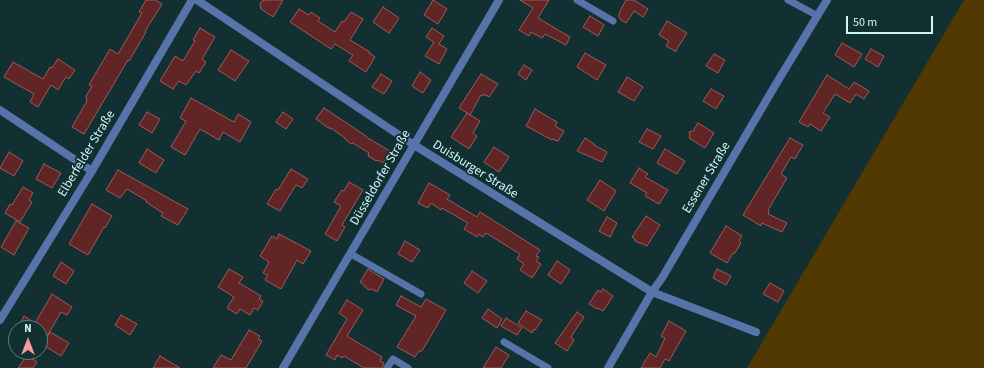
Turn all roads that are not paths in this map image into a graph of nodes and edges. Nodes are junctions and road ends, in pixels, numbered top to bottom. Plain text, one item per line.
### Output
1 (192, 0) edge
2 (197, 0) edge
3 (499, 0) edge
4 (577, 0) edge
5 (788, 0) edge
6 (827, 0) edge
7 (818, 16) junction
8 (613, 21) dead end
9 (0, 110) edge
10 (414, 146) junction
11 (92, 171) junction
12 (351, 254) junction
13 (652, 292) junction
14 (421, 294) dead end
15 (0, 320) edge
16 (756, 332) dead end
17 (504, 342) dead end
18 (285, 367) edge
19 (387, 368) edge
20 (408, 368) edge
21 (548, 368) edge
22 (608, 368) edge

1 - 11 street, Elberfelder Straße
2 - 10 street, Duisburger Straße
3 - 10 street, Düsseldorfer Straße
4 - 8 lane
5 - 7 lane
6 - 7 street, Essener Straße
7 - 13 street, Essener Straße
9 - 11 street
10 - 12 street, Düsseldorfer Straße
10 - 13 street, Duisburger Straße
11 - 15 street, Elberfelder Straße
12 - 14 lane
12 - 18 street, Düsseldorfer Straße
13 - 16 street, Duisburger Straße
13 - 22 street, Essener Straße
17 - 21 lane
19 - 20 lane

